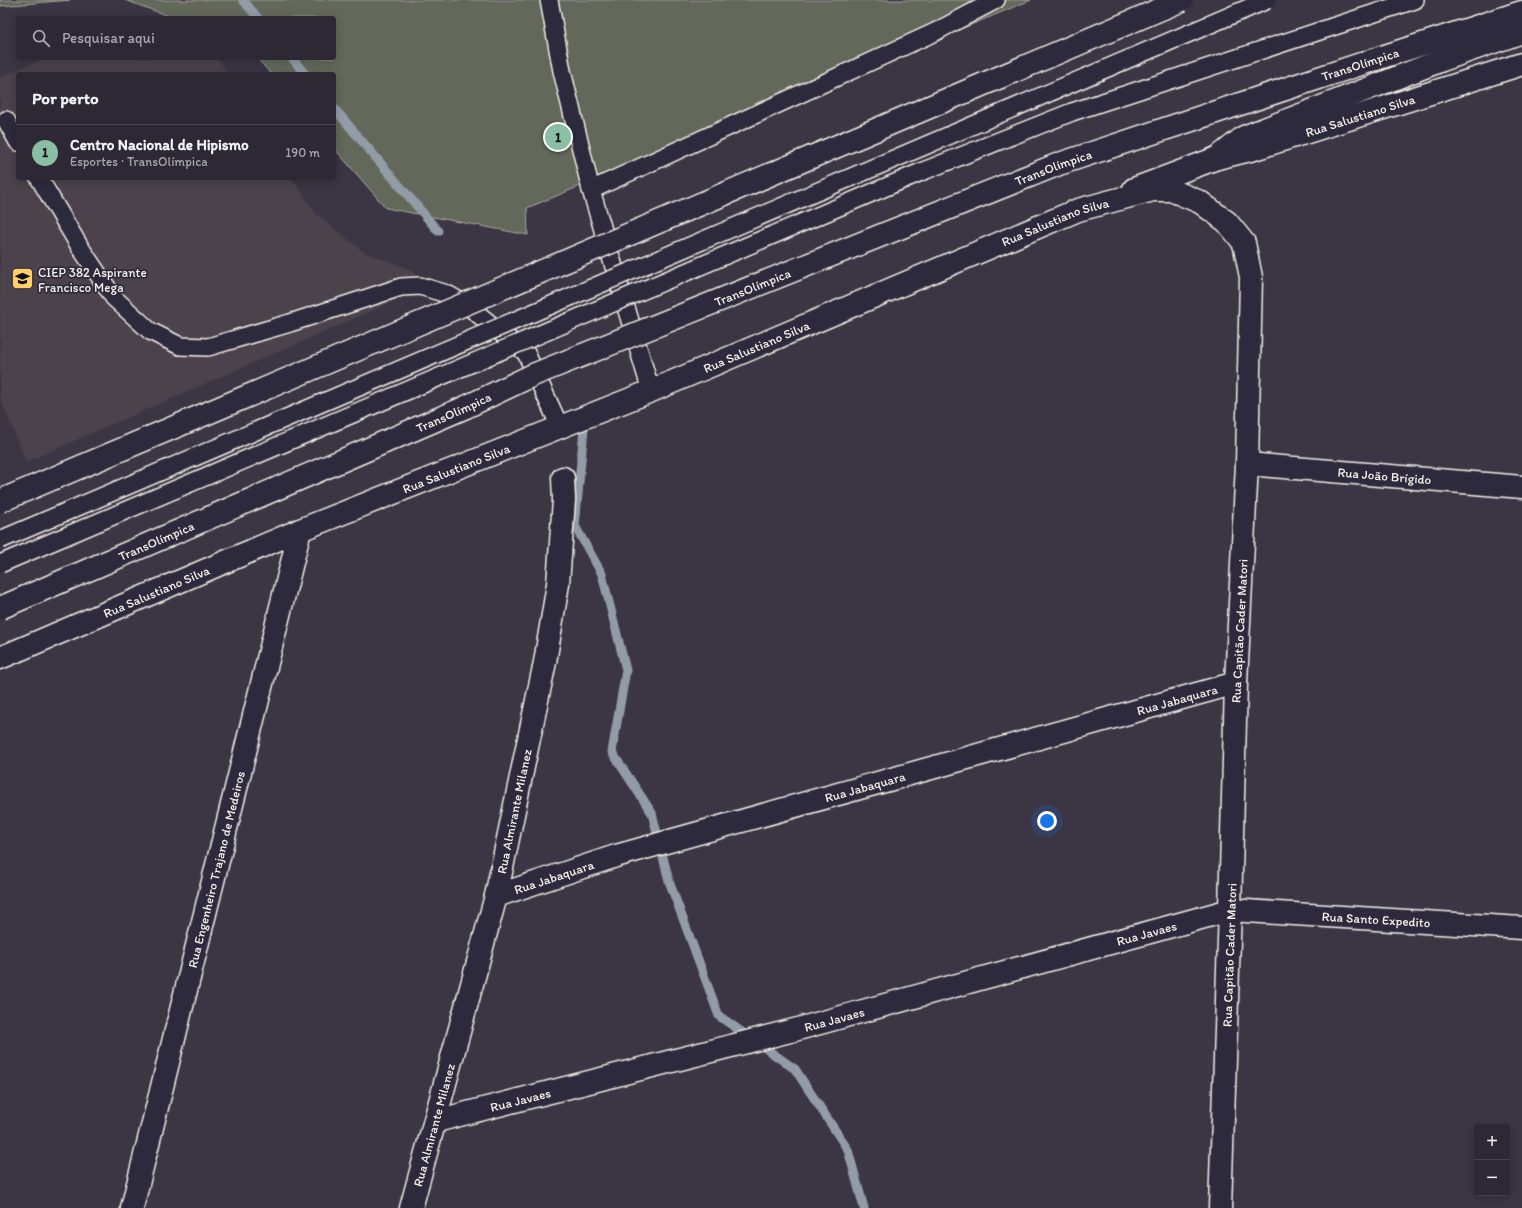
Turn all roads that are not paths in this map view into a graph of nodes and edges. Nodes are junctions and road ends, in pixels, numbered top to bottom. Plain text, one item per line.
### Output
1 (549, 0) edge
2 (996, 0) edge
3 (1182, 0) edge
4 (1267, 0) edge
5 (1415, 0) edge
6 (1522, 12) edge
7 (1522, 32) edge
8 (1522, 64) edge
9 (6, 120) dead end
10 (16, 138) edge
11 (1217, 158) junction
12 (40, 180) edge
13 (591, 190) junction
14 (1078, 210) junction
15 (651, 391) junction
16 (560, 427) junction
17 (1247, 464) junction
18 (564, 478) dead end
19 (1522, 487) edge
20 (0, 500) edge
21 (300, 530) junction
22 (0, 540) edge
23 (0, 564) edge
24 (0, 608) edge
25 (0, 658) edge
26 (1236, 683) junction
27 (496, 896) junction
28 (1230, 910) junction
29 (1522, 928) edge
30 (436, 1121) junction
31 (132, 1208) edge
32 (411, 1208) edge
33 (1220, 1208) edge

1 - 13 lane
2 - 13 lane
3 - 20 main road, bridge
4 - 22 lane, bridge
5 - 23 lane, bridge
6 - 24 main road, TransOlímpica, bridge
7 - 11 main road
8 - 11 main road, Rua Salustiano Silva
9 - 10 lane
11 - 14 main road, Rua Salustiano Silva
12 - 16 lane
13 - 15 lane
14 - 15 main road, Rua Salustiano Silva
14 - 17 main road, Rua Capitão Cader Matori
15 - 16 main road, Rua Salustiano Silva
16 - 21 main road, Rua Salustiano Silva
17 - 19 main road, Rua João Brígido
17 - 26 main road, Rua Capitão Cader Matori
18 - 27 main road, Rua Almirante Milanez
21 - 25 main road, Rua Salustiano Silva
21 - 31 main road, Rua Engenheiro Trajano de Medeiros
26 - 27 main road, Rua Jabaquara
26 - 28 main road, Rua Capitão Cader Matori
27 - 30 main road, Rua Almirante Milanez
28 - 29 main road, Rua Santo Expedito
28 - 30 main road, Rua Javaes
28 - 33 main road, Rua Capitão Cader Matori
30 - 32 main road, Rua Almirante Milanez

